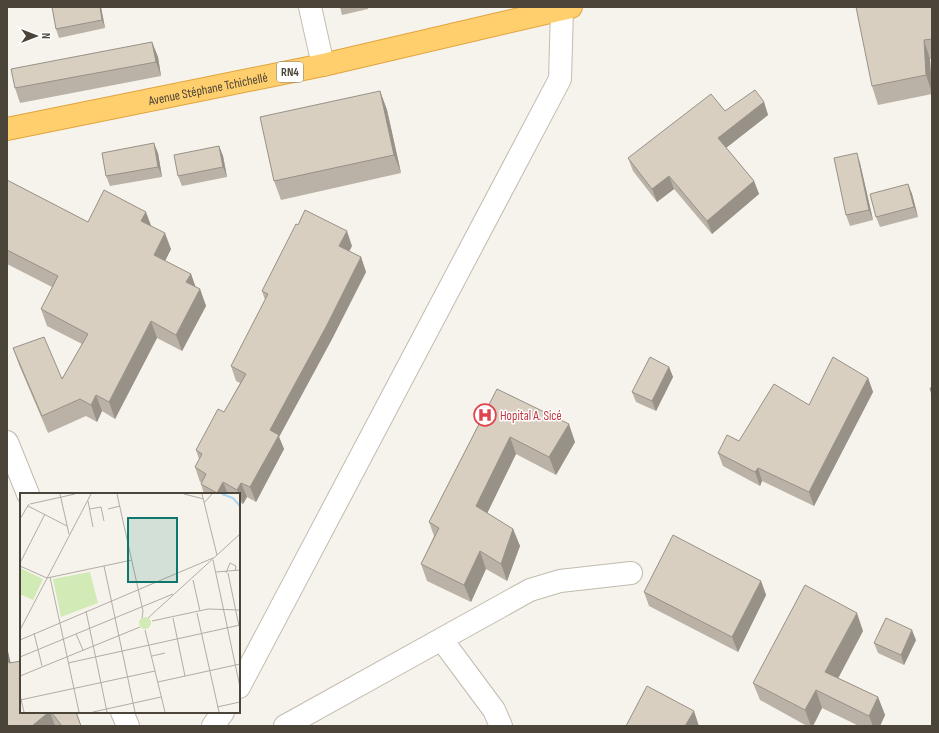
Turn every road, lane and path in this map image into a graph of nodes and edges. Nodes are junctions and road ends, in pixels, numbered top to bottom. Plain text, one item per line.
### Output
1 (310, 7) edge
2 (567, 8) edge
3 (323, 65) junction
4 (7, 129) edge
5 (7, 442) edge
6 (28, 493) edge
7 (631, 573) dead end
8 (442, 640) junction
9 (240, 685) edge
10 (122, 713) edge
11 (222, 713) edge
12 (128, 726) edge
13 (213, 726) edge
14 (284, 726) edge
15 (501, 726) edge

1 - 3 street
2 - 3 highway, Avenue Stéphane Tchichellé / RN4
2 - 9 street
3 - 4 highway, Avenue Stéphane Tchichellé / RN4
5 - 6 street
7 - 8 street
8 - 14 street
8 - 15 street
10 - 12 street
11 - 13 street

